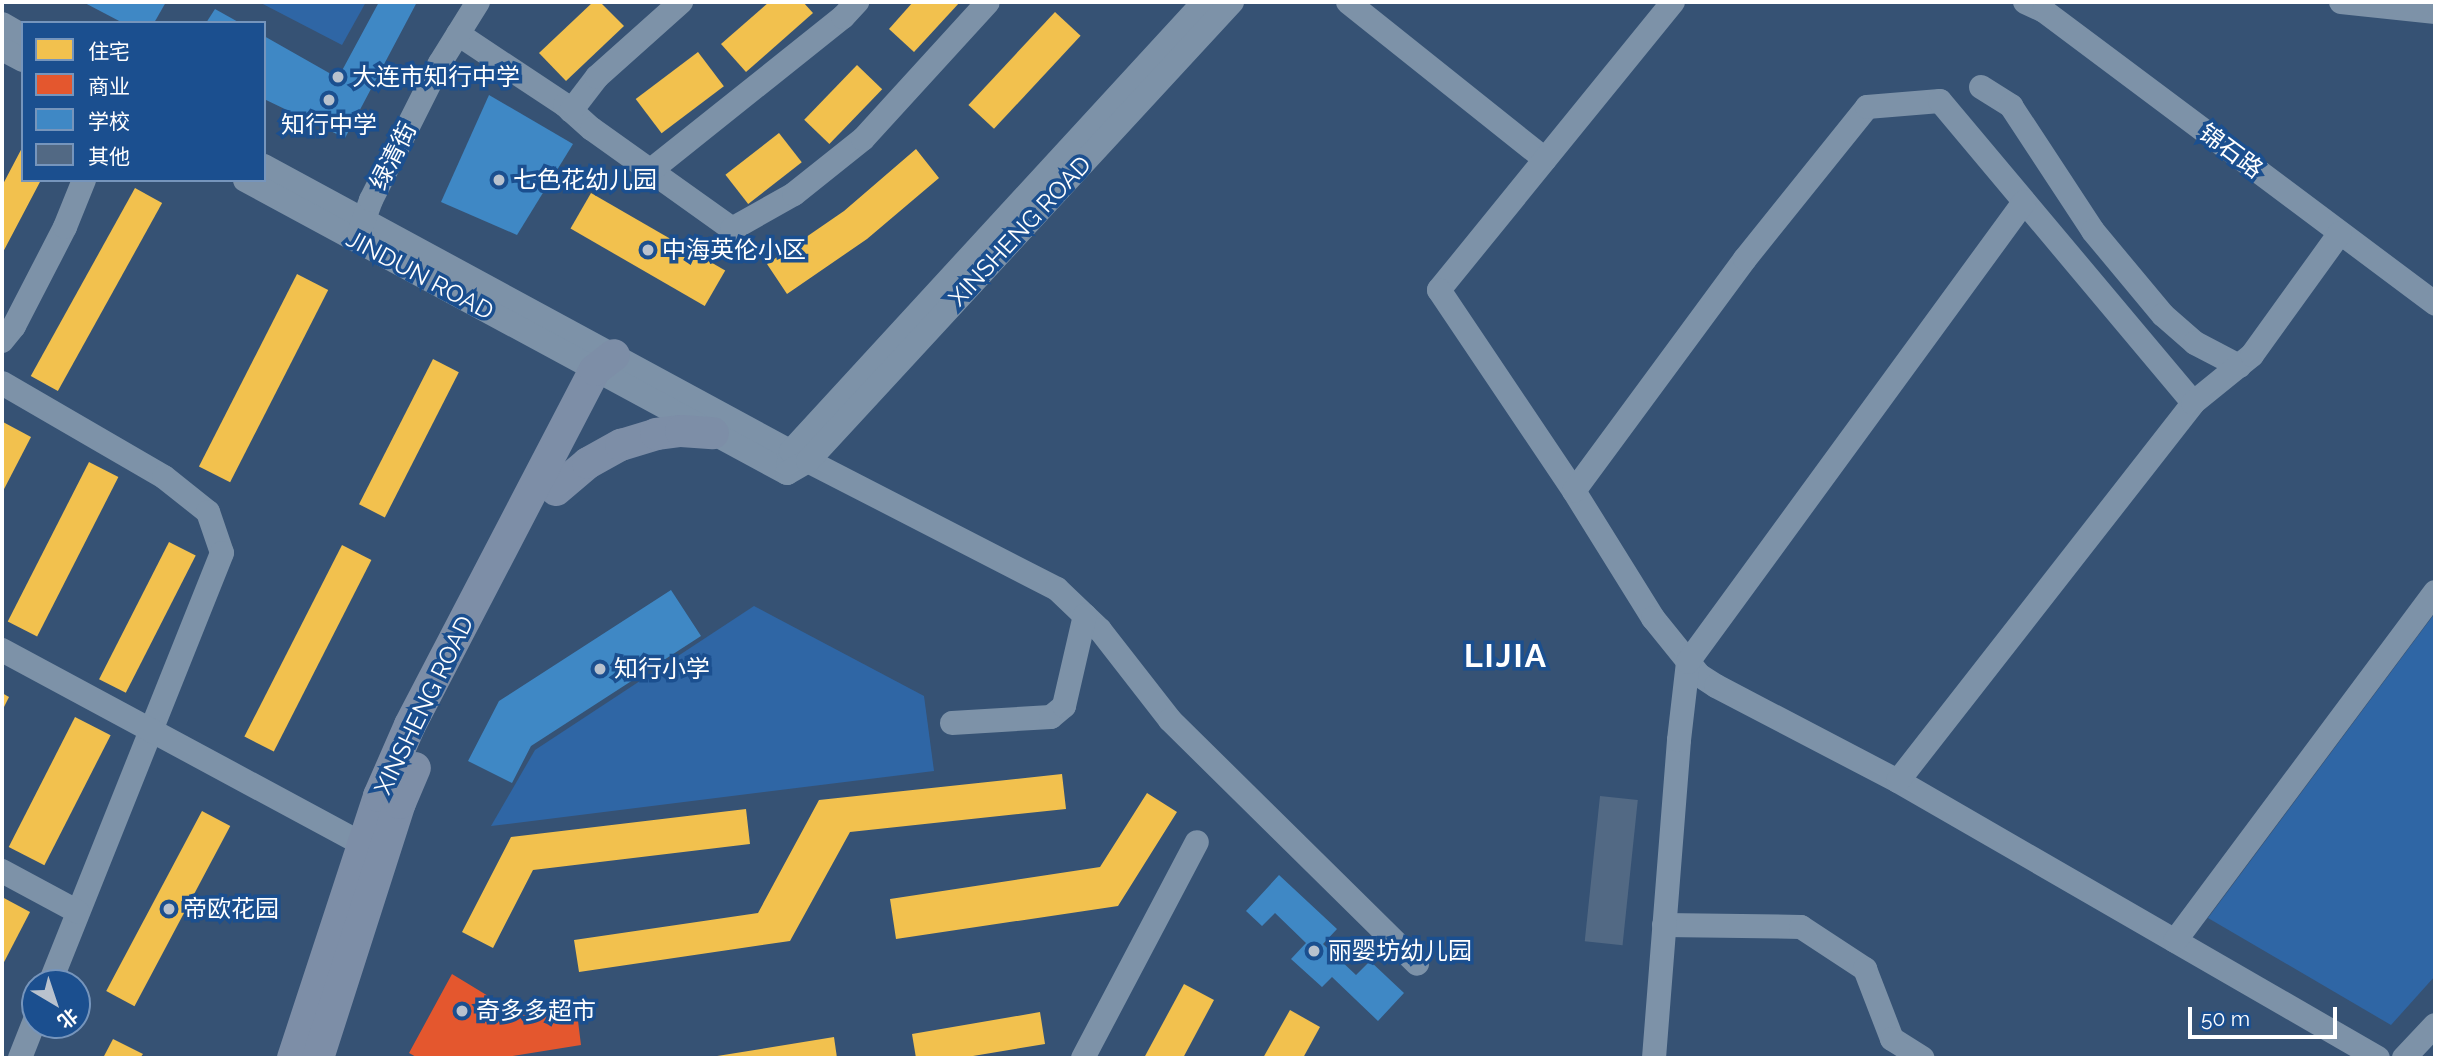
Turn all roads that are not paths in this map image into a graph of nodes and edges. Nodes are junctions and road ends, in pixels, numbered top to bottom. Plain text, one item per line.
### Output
1 (478, 2) edge
2 (681, 2) edge
3 (858, 2) edge
4 (988, 2) edge
5 (1204, 2) edge
6 (1232, 2) edge
7 (1348, 2) edge
8 (1673, 2) edge
9 (2025, 2) edge
10 (2341, 2) edge
11 (2435, 12) edge
12 (2, 24) edge
13 (458, 34) junction
14 (21, 35) edge
15 (2, 49) edge
16 (21, 59) edge
17 (1981, 87) dead end
18 (571, 111) junction
19 (1545, 159) junction
20 (266, 167) edge
21 (650, 171) junction
22 (83, 182) edge
23 (250, 182) edge
24 (2024, 202) junction
25 (360, 230) junction
26 (2340, 233) junction
27 (2435, 304) edge
28 (2, 341) edge
29 (2239, 366) junction
30 (607, 368) junction
31 (2, 383) edge
32 (2193, 403) junction
33 (713, 433) junction
34 (795, 462) junction
35 (556, 490) junction
36 (1574, 491) junction
37 (2435, 592) edge
38 (1085, 615) junction
39 (2, 650) edge
40 (1688, 662) junction
41 (952, 723) dead end
42 (151, 730) junction
43 (1898, 780) junction
44 (1197, 842) dead end
45 (373, 850) junction
46 (2, 871) edge
47 (78, 912) junction
48 (1664, 925) junction
49 (2175, 941) junction
50 (1417, 964) dead end
51 (56, 969) edge
52 (2435, 1026) edge
53 (28, 1039) edge
54 (20, 1058) edge
55 (293, 1058) edge
56 (318, 1058) edge
57 (1083, 1058) edge
58 (1654, 1058) edge
59 (1922, 1058) edge
60 (2378, 1058) edge
61 (2404, 1058) edge

1 - 13 street, 绿清街
2 - 18 street
3 - 21 street
4 - 21 street
5 - 34 street, XINSHENG ROAD
6 - 34 street, XINSHENG ROAD
7 - 19 street
8 - 19 street
9 - 26 street, 锦石路
10 - 11 street
12 - 14 street
13 - 18 street
13 - 25 street, 绿清街
15 - 16 street
17 - 29 street
18 - 21 street
19 - 36 street
20 - 25 street, JINDUN ROAD
22 - 28 street
23 - 25 street, JINDUN ROAD
24 - 32 street
24 - 36 street
24 - 40 street
25 - 30 street, JINDUN ROAD
26 - 27 street, 锦石路
26 - 29 street
29 - 32 street
30 - 33 street
30 - 34 street
30 - 35 main road, XINSHENG ROAD
30 - 45 main road, XINSHENG ROAD
31 - 42 street
32 - 43 street
33 - 34 street
33 - 35 main road
34 - 38 street
35 - 45 main road, XINSHENG ROAD
36 - 40 street
37 - 49 street
38 - 41 street
38 - 50 street
39 - 42 street
40 - 43 street
40 - 48 street
42 - 45 street
42 - 47 street
43 - 49 street
44 - 57 street
45 - 55 main road, XINSHENG ROAD
45 - 56 main road, XINSHENG ROAD
46 - 47 street
47 - 51 street
48 - 58 street
48 - 59 street
49 - 60 street
52 - 61 street
53 - 54 street

